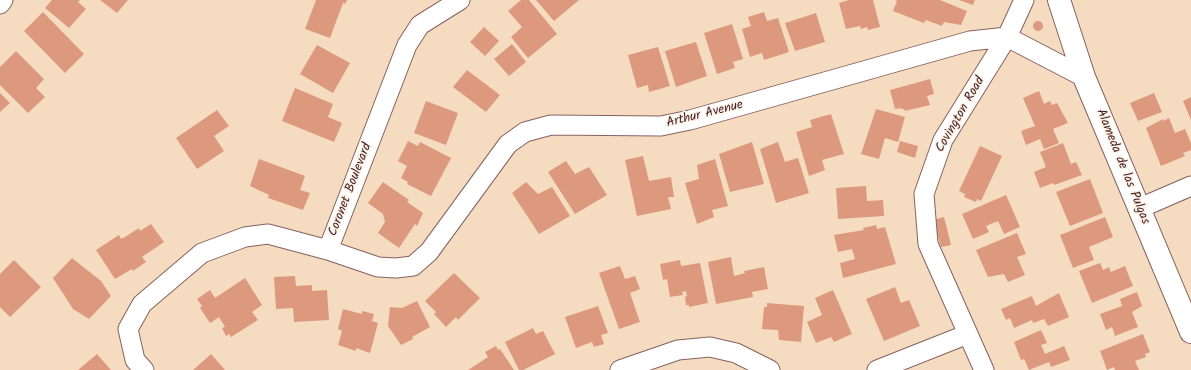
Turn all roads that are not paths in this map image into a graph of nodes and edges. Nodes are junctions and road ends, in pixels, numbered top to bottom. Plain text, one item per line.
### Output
1 (3, 0) edge
2 (460, 0) edge
3 (1024, 0) edge
4 (1059, 0) edge
5 (0, 4) edge
6 (1007, 38) junction
7 (1084, 77) junction
8 (1191, 186) edge
9 (1140, 208) junction
10 (328, 250) junction
11 (1191, 332) edge
12 (968, 334) junction
13 (144, 370) edge
14 (620, 370) edge
15 (770, 370) edge
16 (876, 370) edge
17 (984, 370) edge

1 - 5 street
2 - 10 street, Coronet Boulevard
3 - 6 street, Covington Road
4 - 7 main road, Alameda de las Pulgas
6 - 7 street
6 - 10 street, Arthur Avenue
6 - 12 street, Covington Road
7 - 9 main road, Alameda de las Pulgas
8 - 9 street
9 - 11 main road, Alameda de las Pulgas
10 - 13 street, Coronet Boulevard
12 - 16 street
12 - 17 street, Covington Road
14 - 15 street

